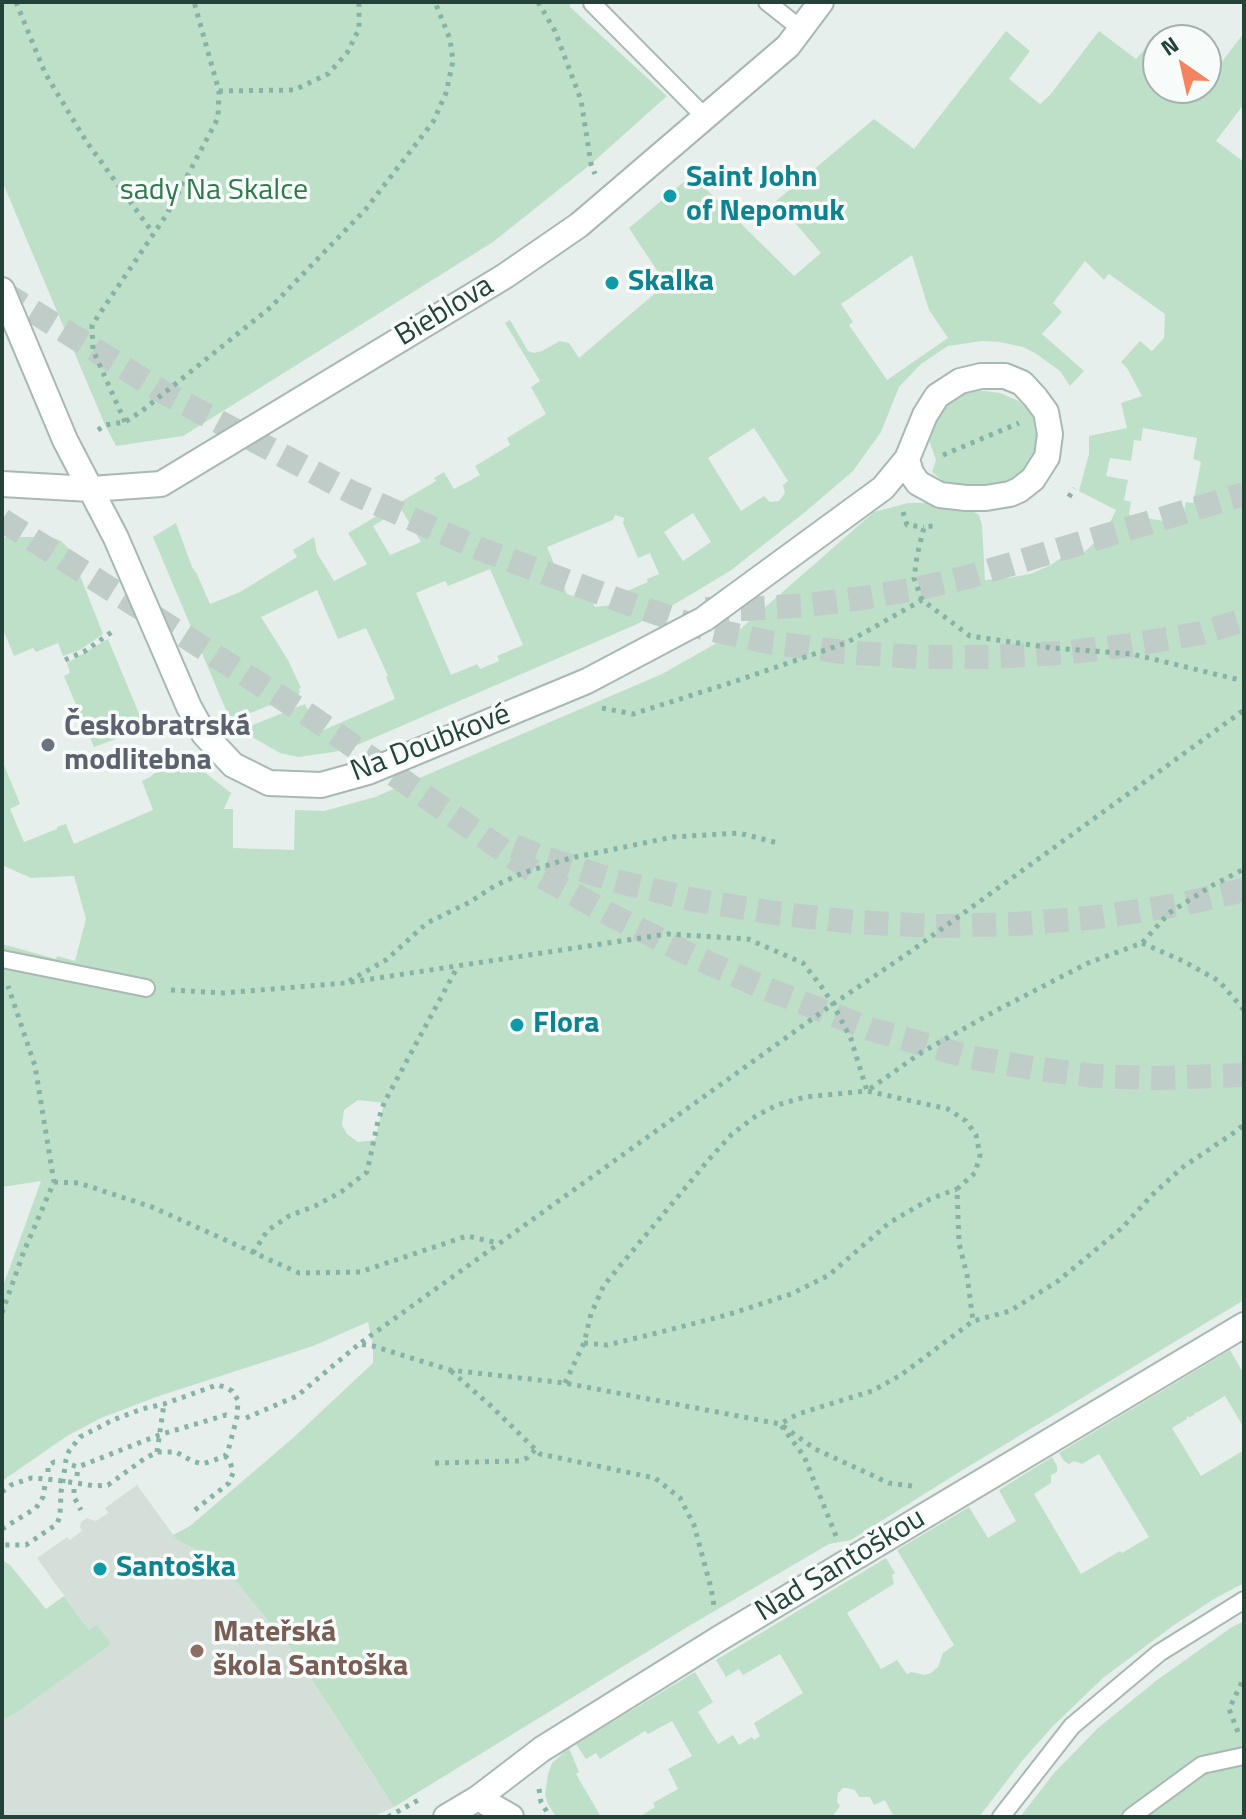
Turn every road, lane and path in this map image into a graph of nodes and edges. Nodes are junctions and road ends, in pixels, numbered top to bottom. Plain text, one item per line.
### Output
1 (16, 2) edge
2 (194, 2) edge
3 (359, 2) edge
4 (435, 2) edge
5 (538, 2) edge
6 (767, 2) edge
7 (821, 2) edge
8 (592, 3) edge
9 (801, 29) junction
10 (219, 91) junction
11 (705, 117) junction
12 (614, 195) junction
13 (153, 233) junction
14 (2, 290) edge
15 (1046, 412) junction
16 (125, 422) junction
17 (98, 430) dead end
18 (912, 472) junction
19 (2, 484) edge
20 (1074, 488) dead end
21 (91, 489) junction
22 (1069, 497) dead end
23 (936, 526) dead end
24 (922, 600) junction
25 (116, 629) dead end
26 (65, 660) dead end
27 (587, 681) junction
28 (1244, 681) edge
29 (1244, 710) edge
30 (778, 843) dead end
31 (1244, 869) edge
32 (1142, 943) junction
33 (2, 959) edge
34 (458, 966) junction
35 (345, 983) junction
36 (146, 988) joint
37 (13, 1000) dead end
38 (833, 1004) junction
39 (1244, 1010) edge
40 (867, 1091) junction
41 (1244, 1124) edge
42 (54, 1182) junction
43 (957, 1189) junction
44 (499, 1243) junction
45 (253, 1253) junction
46 (2, 1313) edge
47 (973, 1321) junction
48 (1244, 1325) edge
49 (584, 1343) junction
50 (359, 1344) junction
51 (450, 1370) junction
52 (565, 1383) junction
53 (164, 1404) junction
54 (232, 1416) dead end
55 (246, 1418) dead end
56 (780, 1424) junction
57 (159, 1435) junction
58 (535, 1450) junction
59 (157, 1452) junction
60 (225, 1456) junction
61 (60, 1463) dead end
62 (435, 1463) dead end
63 (48, 1472) dead end
64 (77, 1476) dead end
65 (63, 1481) junction
66 (45, 1485) dead end
67 (915, 1486) dead end
68 (74, 1489) dead end
69 (2, 1492) edge
70 (81, 1510) dead end
71 (195, 1510) dead end
72 (2, 1529) edge
73 (2, 1545) edge
74 (841, 1549) dead end
75 (1244, 1600) edge
76 (720, 1638) junction
77 (1244, 1678) edge
78 (1239, 1734) dead end
79 (1244, 1756) edge
80 (478, 1798) junction
81 (446, 1817) edge
82 (511, 1817) edge
83 (1001, 1817) edge
84 (1131, 1817) edge

1 - 13 path
2 - 10 path
3 - 10 path
4 - 16 path
5 - 12 path
6 - 9 lane
7 - 9 street, Bieblova
8 - 11 lane
9 - 11 street, Bieblova
10 - 13 path
11 - 12 street, Bieblova
12 - 21 street, Bieblova
13 - 16 path
14 - 21 street, Na Doubkové
15 - 18 path
15 - 18 street
15 - 18 street, Na Doubkové
16 - 17 path
18 - 27 street, Na Doubkové
19 - 21 street, Bieblova
20 - 22 path
21 - 27 street, Na Doubkové
23 - 24 path
24 - 27 path
24 - 28 path
25 - 26 path
29 - 38 path
30 - 35 path
31 - 32 path
32 - 39 path
32 - 40 path
33 - 36 lane
34 - 35 path
34 - 38 path
34 - 45 path
35 - 36 path
37 - 42 path
38 - 40 path
38 - 44 path
40 - 43 path
40 - 49 path
41 - 47 path
42 - 45 path
42 - 46 path
43 - 47 path
43 - 49 path
44 - 45 path
44 - 50 path
47 - 56 path
48 - 76 street, Nad Santoškou
49 - 52 path
50 - 51 path
50 - 55 path
51 - 52 path
51 - 58 path
52 - 56 path
53 - 57 path
53 - 60 path
53 - 65 path
54 - 57 path
56 - 67 path
56 - 74 path
57 - 59 path
57 - 64 path
58 - 62 path
58 - 76 path
59 - 60 path
59 - 65 path
60 - 71 path
61 - 63 path
65 - 69 path
65 - 73 path
66 - 72 path
68 - 70 path
75 - 83 lane
76 - 80 street, Nad Santoškou
77 - 78 path
79 - 84 lane
80 - 81 street, Nad Santoškou
80 - 82 street

